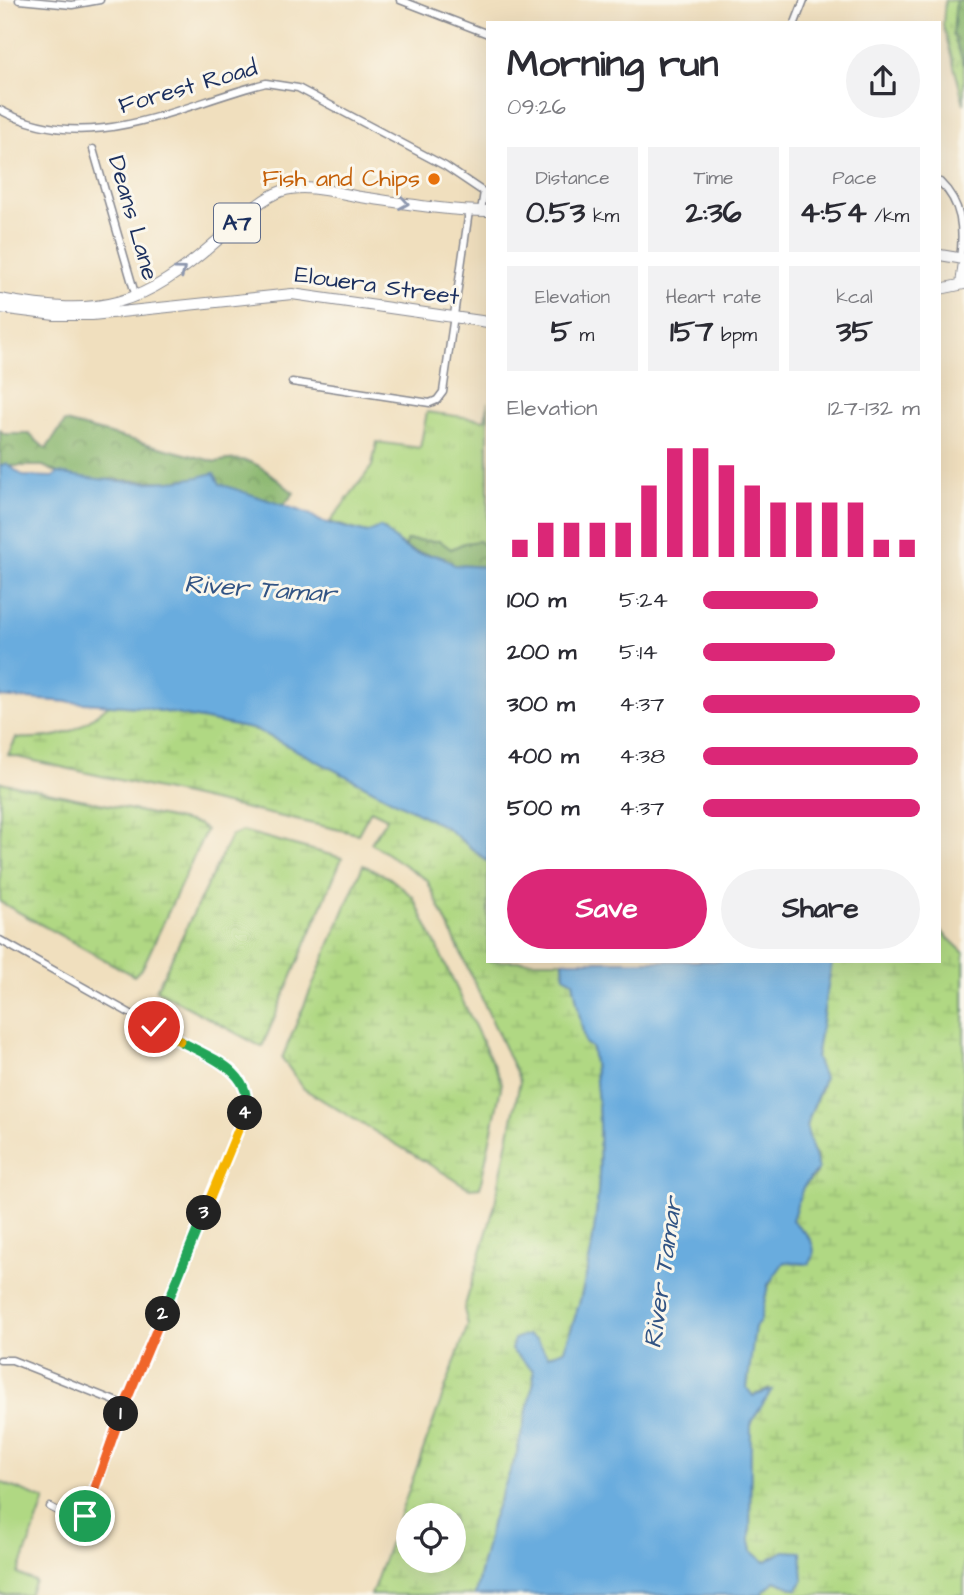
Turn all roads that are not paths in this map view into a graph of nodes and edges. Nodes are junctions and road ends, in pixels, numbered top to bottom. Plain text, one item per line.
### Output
1 (19, 0) edge
2 (100, 0) edge
3 (400, 0) edge
4 (804, 0) edge
5 (796, 21) edge
6 (486, 33) edge
7 (0, 110) edge
8 (93, 149) dead end
9 (941, 183) edge
10 (486, 194) edge
11 (469, 211) junction
12 (484, 211) edge
13 (941, 255) edge
14 (963, 260) edge
15 (962, 284) edge
16 (941, 289) edge
17 (136, 297) junction
18 (0, 299) edge
19 (0, 308) edge
20 (454, 317) junction
21 (486, 323) edge
22 (292, 382) dead end
23 (0, 940) edge
24 (0, 1360) edge
25 (124, 1405) junction
26 (50, 1507) dead end

1 - 2 street
3 - 6 street
4 - 5 street
7 - 10 street, Forest Road
8 - 17 street, Deans Lane
9 - 14 street
10 - 12 street
11 - 12 highway, A7
17 -> 11 highway, A7
11 - 20 street
13 - 14 highway
14 - 15 highway
15 - 16 highway
17 - 18 highway, A7
19 - 20 highway, Elouera Street
20 - 21 highway, Elouera Street
20 - 22 street
23 - 25 street
24 - 25 street
25 - 26 street

